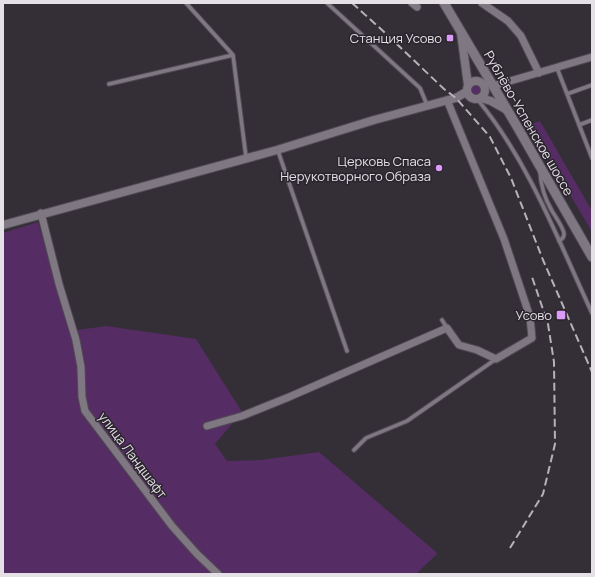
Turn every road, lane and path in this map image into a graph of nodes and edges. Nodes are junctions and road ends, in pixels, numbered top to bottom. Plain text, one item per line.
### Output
1 (186, 3) edge
2 (327, 3) edge
3 (444, 3) edge
4 (482, 3) edge
5 (461, 32) junction
6 (233, 55) junction
7 (592, 57) edge
8 (557, 68) junction
9 (539, 73) junction
10 (109, 84) dead end
11 (592, 85) edge
12 (489, 86) junction
13 (467, 88) junction
14 (567, 94) junction
15 (479, 99) junction
16 (447, 100) junction
17 (427, 105) junction
18 (508, 110) junction
19 (592, 120) edge
20 (579, 125) junction
21 (277, 150) junction
22 (592, 158) edge
23 (246, 159) junction
24 (539, 165) junction
25 (41, 214) junction
26 (3, 225) edge
27 (559, 241) junction
28 (592, 257) edge
29 (592, 313) edge
30 (442, 320) dead end
31 (447, 328) junction
32 (347, 351) dead end
33 (496, 359) junction
34 (207, 426) dead end
35 (354, 450) dead end
36 (218, 574) edge

1 - 6 lane
2 - 17 lane
3 - 5 main road, Рублёво-Успенское шоссе
4 - 9 street
5 - 12 main road, Рублёво-Успенское шоссе
5 - 13 street
6 - 10 lane
6 - 23 lane
7 - 8 street
8 - 9 street
8 - 14 lane
9 - 12 street
11 - 14 lane
12 - 13 street
12 - 15 street
12 - 18 main road, Рублёво-Успенское шоссе
13 - 15 street
13 - 16 street
14 - 20 lane
15 - 18 street
15 - 27 lane
16 - 17 street
16 - 33 street
17 - 21 street
18 - 24 main road, Рублёво-Успенское шоссе
19 - 20 lane
20 - 22 lane
21 - 23 street
21 - 32 lane
23 - 25 street
24 - 27 lane
24 - 28 main road, Рублёво-Успенское шоссе
25 - 26 street
25 - 36 street, улица Ландшафт
27 - 29 lane
30 - 31 lane
31 - 33 street
31 - 34 street
33 - 35 lane

